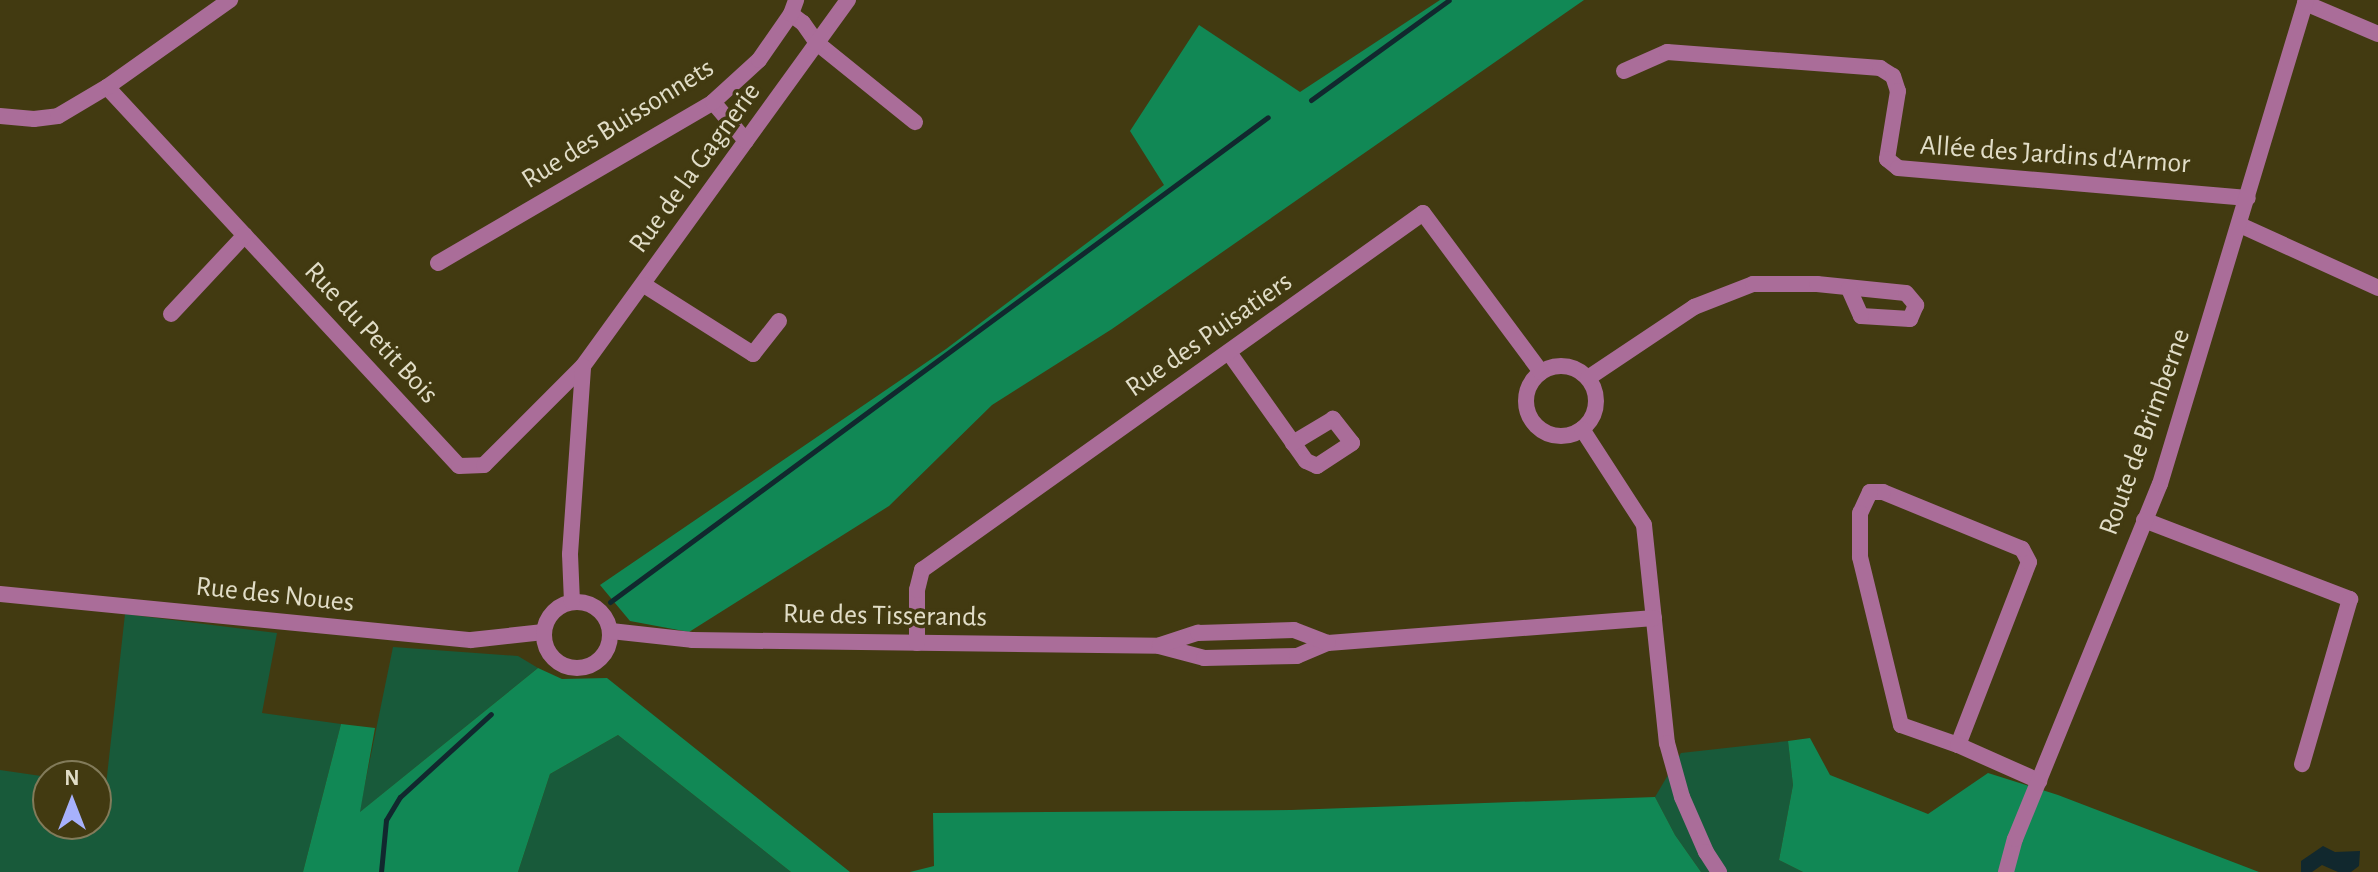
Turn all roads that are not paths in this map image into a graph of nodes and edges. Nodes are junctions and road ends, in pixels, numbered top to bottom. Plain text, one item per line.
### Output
1 (230, 0) edge
2 (848, 0) edge
3 (2306, 2) edge
4 (794, 7) edge
5 (2378, 34) edge
6 (817, 43) junction
7 (1624, 71) dead end
8 (107, 87) junction
9 (713, 102) junction
10 (0, 116) edge
11 (915, 122) dead end
12 (746, 141) junction
13 (2248, 198) junction
14 (2240, 225) junction
15 (245, 235) junction
16 (438, 263) dead end
17 (644, 285) junction
18 (2378, 288) edge
19 (1849, 289) dead end
20 (171, 314) dead end
21 (779, 321) dead end
22 (1230, 354) junction
23 (583, 366) junction
24 (1541, 372) junction
25 (1588, 378) junction
26 (1582, 429) junction
27 (1293, 443) dead end
28 (459, 466) joint
29 (2144, 520) junction
30 (0, 594) edge
31 (572, 602) junction
32 (1654, 618) junction
33 (611, 631) junction
34 (544, 632) junction
35 (917, 643) junction
36 (1328, 643) junction
37 (1159, 646) junction
38 (1958, 745) junction
39 (2302, 764) dead end
40 (2039, 781) junction
41 (1719, 872) edge
42 (2006, 872) edge

1 - 8 street
2 - 6 street, Rue de la Gagnerie
3 - 5 street
3 - 13 street, Route de Brimberne
4 - 6 street
4 - 9 street, Rue des Buissonnets
6 - 11 street
6 - 12 street, Rue de la Gagnerie
7 - 13 street, Allée des Jardins d'Armor
8 - 10 street
8 - 15 street, Rue du Petit Bois
9 - 12 street
9 - 16 street, Rue des Buissonnets
12 - 17 street, Rue de la Gagnerie
13 - 14 street, Route de Brimberne
14 - 18 street
14 - 29 street, Route de Brimberne
15 - 20 street
15 - 28 street, Rue du Petit Bois
17 - 21 street
17 - 23 street, Rue de la Gagnerie
19 - 25 street
22 - 24 street, Rue des Puisatiers
22 - 27 street
22 - 35 street, Rue des Puisatiers
23 - 28 street, Rue de la Gagnerie
23 - 31 street
24 - 25 street
24 - 26 street
25 - 26 street
26 - 32 street
29 - 39 street
29 - 40 street, Route de Brimberne
30 - 34 street, Rue des Noues
31 - 33 street
31 - 34 street
32 - 36 street, Rue des Tisserands
32 - 41 street
33 - 34 street
33 - 35 street, Rue des Tisserands
35 - 37 street, Rue des Tisserands
36 - 37 street, Rue des Tisserands
36 - 37 street, Rue des Tisserands
38 - 38 street
38 - 40 street
40 - 42 street, Route de Brimberne

